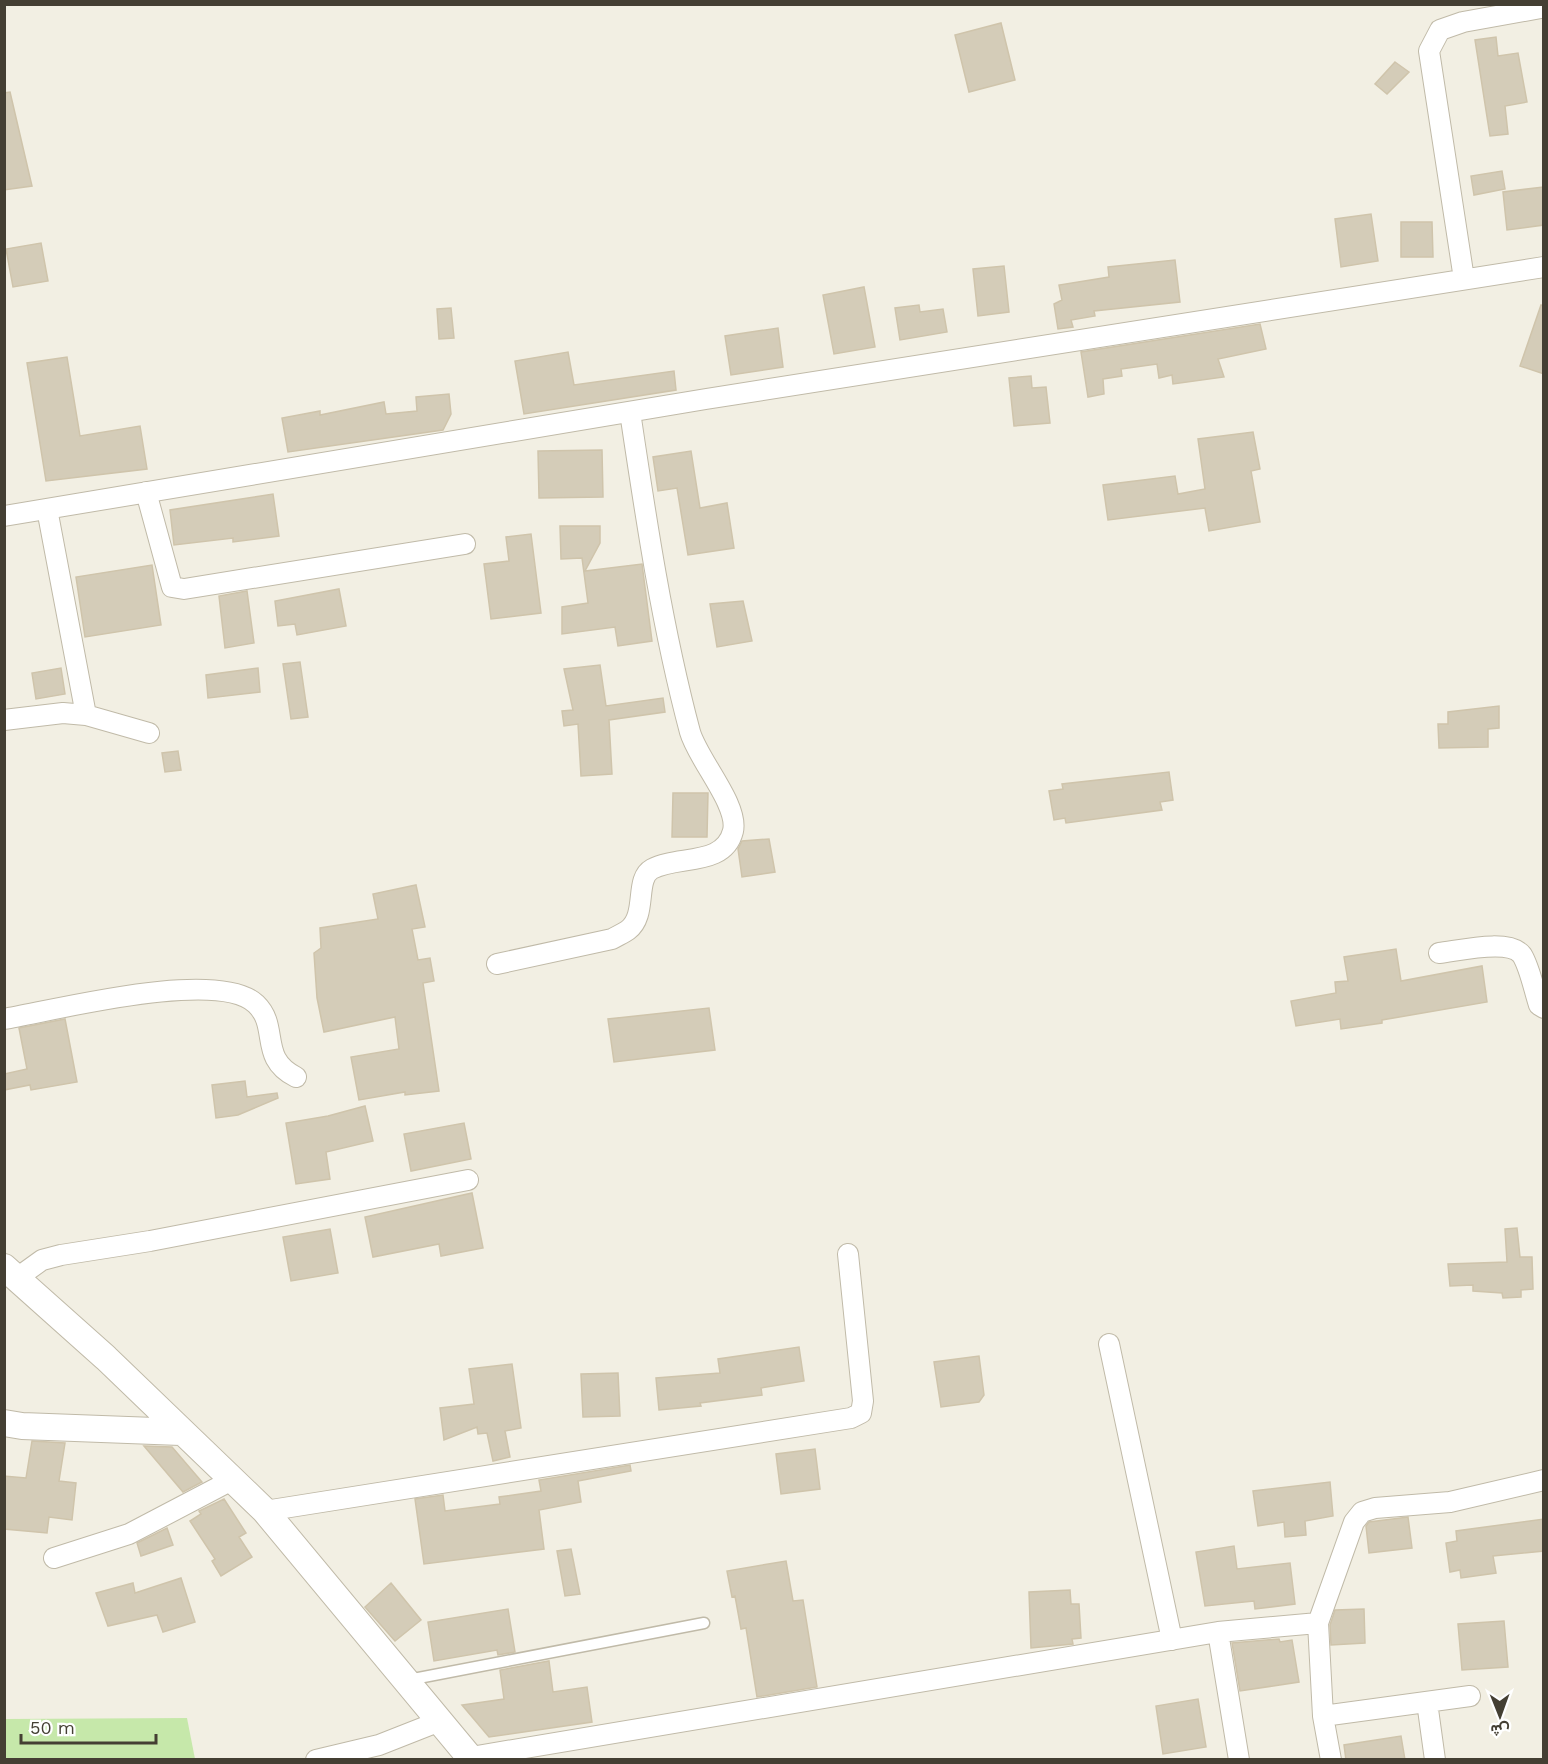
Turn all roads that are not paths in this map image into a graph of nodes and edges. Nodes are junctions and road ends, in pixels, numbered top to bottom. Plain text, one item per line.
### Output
1 (1542, 11) edge
2 (1544, 267) edge
3 (1464, 279) junction
4 (630, 412) junction
5 (146, 492) junction
6 (47, 509) junction
7 (4, 516) edge
8 (465, 544) dead end
9 (86, 715) junction
10 (4, 720) edge
11 (149, 733) dead end
12 (1439, 953) dead end
13 (497, 964) dead end
14 (1544, 1008) edge
15 (4, 1019) edge
16 (296, 1077) dead end
17 (468, 1180) dead end
18 (848, 1254) dead end
19 (11, 1272) edge
20 (1109, 1344) dead end
21 (4, 1423) edge
22 (181, 1432) junction
23 (232, 1480) junction
24 (1544, 1480) edge
25 (265, 1510) junction
26 (54, 1558) dead end
27 (704, 1623) dead end
28 (1318, 1623) junction
29 (1218, 1632) junction
30 (1172, 1640) junction
31 (407, 1680) junction
32 (1470, 1696) dead end
33 (1427, 1702) junction
34 (1323, 1716) junction
35 (440, 1721) junction
36 (382, 1752) edge
37 (471, 1758) edge
38 (316, 1760) edge
39 (1239, 1760) edge
40 (1331, 1760) edge
41 (1436, 1760) edge

1 - 3 street
2 - 3 street
3 - 4 street
4 - 5 street
4 - 13 street
5 - 6 street
5 - 8 street
6 - 7 street
6 - 9 street
9 - 10 street
9 - 11 street
12 - 14 street
15 - 16 street
17 - 19 street
18 - 25 street
19 - 22 street
20 - 30 street
21 - 22 street
22 - 23 street
23 - 25 street
23 - 26 street
24 - 28 street
25 - 31 street
27 - 31 lane
28 - 29 street
28 - 34 street
29 - 30 street
29 - 39 street
30 - 37 street
31 - 35 street
32 - 33 street
33 - 34 street
33 - 41 street
34 - 40 street
35 - 36 street
35 - 37 street
36 - 38 street

